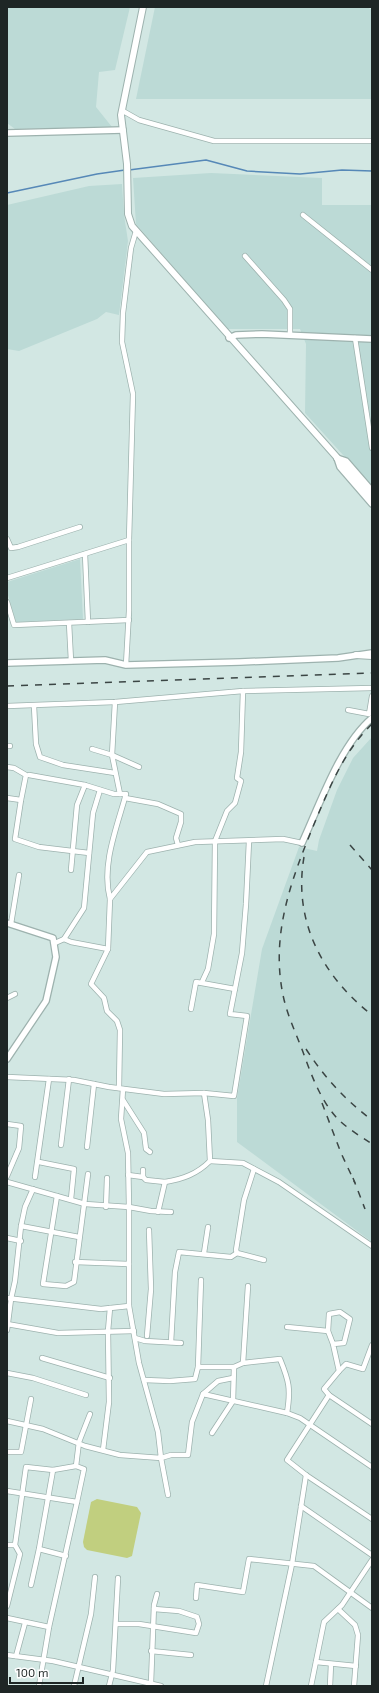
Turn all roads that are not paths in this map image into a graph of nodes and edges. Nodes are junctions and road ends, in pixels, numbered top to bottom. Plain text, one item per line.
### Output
1 (143, 7) edge
2 (147, 7) edge
3 (136, 50) junction
4 (123, 111) junction
5 (123, 130) junction
6 (7, 133) edge
7 (372, 141) edge
8 (303, 215) dead end
9 (136, 231) junction
10 (245, 256) dead end
11 (372, 270) edge
12 (290, 335) junction
13 (229, 338) junction
14 (355, 338) junction
15 (372, 339) edge
16 (372, 448) edge
17 (337, 458) junction
18 (372, 491) edge
19 (372, 497) edge
20 (372, 504) edge
21 (80, 527) dead end
22 (7, 539) edge
23 (128, 540) junction
24 (85, 554) junction
25 (7, 578) edge
26 (7, 602) edge
27 (129, 620) junction
28 (88, 622) junction
29 (69, 623) junction
30 (356, 655) joint
31 (370, 655) edge
32 (71, 661) junction
33 (7, 663) edge
34 (126, 665) junction
35 (372, 688) edge
36 (243, 691) junction
37 (372, 696) edge
38 (115, 702) junction
39 (7, 706) edge
40 (34, 706) junction
41 (348, 710) dead end
42 (372, 718) edge
43 (92, 749) dead end
44 (112, 754) junction
45 (7, 767) edge
46 (139, 767) dead end
47 (115, 773) junction
48 (29, 775) dead end
49 (85, 785) junction
50 (100, 790) junction
51 (120, 794) junction
52 (7, 798) edge
53 (125, 798) junction
54 (21, 800) junction
55 (215, 841) junction
56 (249, 841) junction
57 (302, 843) joint
58 (178, 845) junction
59 (72, 852) junction
60 (89, 853) junction
61 (71, 870) dead end
62 (19, 875) dead end
63 (110, 899) junction
64 (9, 923) edge
65 (64, 939) junction
66 (55, 943) junction
67 (108, 949) junction
68 (202, 982) junction
69 (235, 989) junction
70 (15, 994) dead end
71 (7, 998) edge
72 (191, 1009) dead end
73 (7, 1059) edge
74 (7, 1077) edge
75 (49, 1079) junction
76 (69, 1080) junction
77 (94, 1084) junction
78 (121, 1089) junction
79 (204, 1093) junction
80 (122, 1099) junction
81 (7, 1124) edge
82 (61, 1145) dead end
83 (87, 1147) dead end
84 (150, 1152) dead end
85 (210, 1161) junction
86 (39, 1162) junction
87 (254, 1169) junction
88 (143, 1170) dead end
89 (88, 1174) dead end
90 (128, 1175) junction
91 (7, 1176) edge
92 (35, 1177) dead end
93 (143, 1177) junction
94 (108, 1178) dead end
95 (7, 1182) edge
96 (165, 1182) junction
97 (33, 1189) junction
98 (57, 1196) junction
99 (71, 1199) junction
100 (85, 1204) junction
101 (106, 1207) junction
102 (129, 1207) junction
103 (158, 1212) junction
104 (171, 1212) dead end
105 (21, 1226) junction
106 (208, 1227) dead end
107 (149, 1230) dead end
108 (51, 1232) junction
109 (78, 1237) junction
110 (7, 1238) edge
111 (21, 1241) junction
112 (372, 1246) edge
113 (204, 1253) junction
114 (237, 1253) junction
115 (264, 1260) dead end
116 (75, 1262) junction
117 (129, 1264) junction
118 (201, 1280) dead end
119 (248, 1286) dead end
120 (9, 1298) edge
121 (130, 1306) junction
122 (110, 1308) junction
123 (8, 1324) edge
124 (287, 1327) dead end
125 (7, 1330) edge
126 (134, 1331) junction
127 (328, 1331) junction
128 (108, 1332) junction
129 (147, 1336) dead end
130 (135, 1338) junction
131 (171, 1342) junction
132 (181, 1343) dead end
133 (333, 1344) junction
134 (372, 1345) edge
135 (42, 1358) dead end
136 (243, 1363) junction
137 (198, 1367) junction
138 (234, 1367) junction
139 (339, 1371) junction
140 (7, 1373) edge
141 (110, 1378) junction
142 (233, 1378) junction
143 (144, 1380) junction
144 (203, 1394) junction
145 (86, 1395) dead end
146 (330, 1395) junction
147 (31, 1399) dead end
148 (233, 1401) junction
149 (286, 1413) junction
150 (90, 1414) dead end
151 (7, 1421) edge
152 (372, 1424) edge
153 (25, 1425) junction
154 (310, 1425) junction
155 (212, 1433) dead end
156 (79, 1442) junction
157 (103, 1450) junction
158 (7, 1452) edge
159 (161, 1458) junction
160 (76, 1466) junction
161 (372, 1467) edge
162 (53, 1470) junction
163 (306, 1474) junction
164 (7, 1491) edge
165 (22, 1493) junction
166 (168, 1495) dead end
167 (48, 1497) junction
168 (78, 1502) junction
169 (301, 1506) junction
170 (372, 1519) edge
171 (7, 1545) edge
172 (15, 1545) junction
173 (39, 1549) junction
174 (372, 1555) edge
175 (66, 1556) junction
176 (372, 1560) edge
177 (292, 1564) junction
178 (95, 1577) dead end
179 (118, 1578) dead end
180 (31, 1585) dead end
181 (350, 1592) junction
182 (157, 1594) dead end
183 (196, 1598) dead end
184 (7, 1606) edge
185 (372, 1608) edge
186 (154, 1609) junction
187 (338, 1609) junction
188 (7, 1618) edge
189 (25, 1623) junction
190 (117, 1624) junction
191 (49, 1627) junction
192 (152, 1627) junction
193 (151, 1651) junction
194 (7, 1656) edge
195 (16, 1656) junction
196 (191, 1656) dead end
197 (44, 1660) junction
198 (316, 1662) junction
199 (331, 1664) junction
200 (77, 1666) junction
201 (356, 1666) junction
202 (111, 1674) junction
203 (138, 1680) junction
204 (151, 1683) junction
205 (39, 1686) edge
206 (74, 1686) edge
207 (109, 1686) edge
208 (137, 1686) edge
209 (159, 1686) edge
210 (266, 1686) edge
211 (311, 1686) edge
212 (330, 1686) edge
213 (354, 1686) edge

1 - 3 main road
2 - 3 main road
3 - 4 main road
4 - 5 main road
4 - 7 street
5 - 6 street
5 - 9 main road
8 - 11 street
9 - 13 main road
9 - 23 street
10 - 12 street
12 - 13 street
12 - 14 street
13 - 17 main road
14 - 15 street
14 - 16 street
17 - 18 street
17 - 19 main road
17 - 20 street
21 - 22 street
23 - 24 street
23 - 27 street
24 - 25 street
24 - 28 street
26 - 29 street
27 - 28 street
27 - 34 street
28 - 29 street
29 - 32 street
30 - 31 main road
30 - 34 street
32 - 33 street
32 - 34 street
35 - 36 street
36 - 38 street
36 - 55 street
37 - 41 street
38 - 40 street
38 - 44 street
39 - 40 street
40 - 47 street
42 - 57 street
43 - 44 street
44 - 46 street
44 - 47 street
45 - 54 street
47 - 51 street
48 - 49 street
49 - 50 street
49 - 59 street
50 - 51 street
50 - 60 street
51 - 53 street
52 - 54 street
53 - 58 street
53 - 63 street
54 - 59 street
55 - 56 street
55 - 58 street
55 - 68 street
56 - 57 street
56 - 69 street
58 - 63 street
59 - 60 street
59 - 61 street
60 - 65 street
62 - 64 street
63 - 67 street
64 - 66 street
65 - 66 street
65 - 67 street
66 - 73 street
67 - 78 street
68 - 69 street
68 - 72 street
69 - 79 street
70 - 71 street
74 - 75 street
75 - 76 street
75 - 86 street
76 - 77 street
76 - 82 street
77 - 78 street
77 - 83 street
78 - 79 street
78 - 80 street
79 - 85 street
80 - 84 street
80 - 90 street
81 - 91 street
85 - 87 street
85 - 96 street
86 - 92 street
86 - 99 street
87 - 112 street
87 - 114 street
88 - 93 street
89 - 100 street
90 - 93 street
90 - 102 street
93 - 96 street
94 - 101 street
95 - 97 street
96 - 103 street
97 - 98 street
97 - 105 street
98 - 99 street
98 - 108 street
99 - 100 street
100 - 101 street
100 - 109 street
101 - 102 street
102 - 103 street
102 - 117 street
103 - 104 street
105 - 108 street
105 - 111 street
106 - 113 street
107 - 129 street
108 - 109 street
108 - 116 street
109 - 116 street
110 - 111 street
111 - 120 street
113 - 114 street
113 - 131 street
114 - 115 street
116 - 117 street
117 - 121 street
118 - 137 street
119 - 136 street
120 - 122 street
120 - 123 street
121 - 122 street
121 - 126 street
122 - 128 street
123 - 125 street
123 - 128 street
124 - 127 street
126 - 128 street
126 - 130 street
127 - 133 street
127 - 133 street
128 - 141 street
130 - 131 street
130 - 143 street
131 - 132 street
133 - 139 street
134 - 139 street
135 - 141 street
136 - 138 street
136 - 149 street
137 - 138 street
137 - 143 street
138 - 142 street
139 - 146 street
140 - 145 street
141 - 157 street
142 - 144 street
142 - 148 street
143 - 159 street
144 - 148 street
144 - 159 street
146 - 152 street
146 - 154 street
147 - 153 street
148 - 149 street
148 - 155 street
149 - 154 street
150 - 156 street
151 - 153 street
153 - 156 street
153 - 158 street
154 - 161 street
154 - 163 street
156 - 157 street
156 - 160 street
157 - 159 street
159 - 166 street
160 - 162 street
160 - 168 street
162 - 165 street
162 - 167 street
163 - 169 street
163 - 170 street
164 - 165 street
165 - 167 street
165 - 172 street
167 - 168 street
167 - 173 street
168 - 175 street
169 - 174 street
169 - 177 street
171 - 172 street
172 - 184 street
173 - 175 street
173 - 180 street
175 - 191 street
176 - 181 street
177 - 181 street
177 - 183 street
177 - 210 street
178 - 200 street
179 - 190 street
181 - 185 street
181 - 187 street
182 - 186 street
186 - 192 street
186 - 192 street
187 - 198 street
187 - 201 street
188 - 189 street
189 - 191 street
189 - 195 street
190 - 192 street
190 - 202 street
191 - 197 street
192 - 193 street
193 - 196 street
193 - 204 street
194 - 195 street
195 - 197 street
197 - 200 street
197 - 205 street
198 - 199 street
198 - 211 street
199 - 201 street
199 - 212 street
200 - 202 street
200 - 206 street
201 - 213 street
202 - 203 street
202 - 207 street
203 - 204 street
203 - 208 street
204 - 209 street

